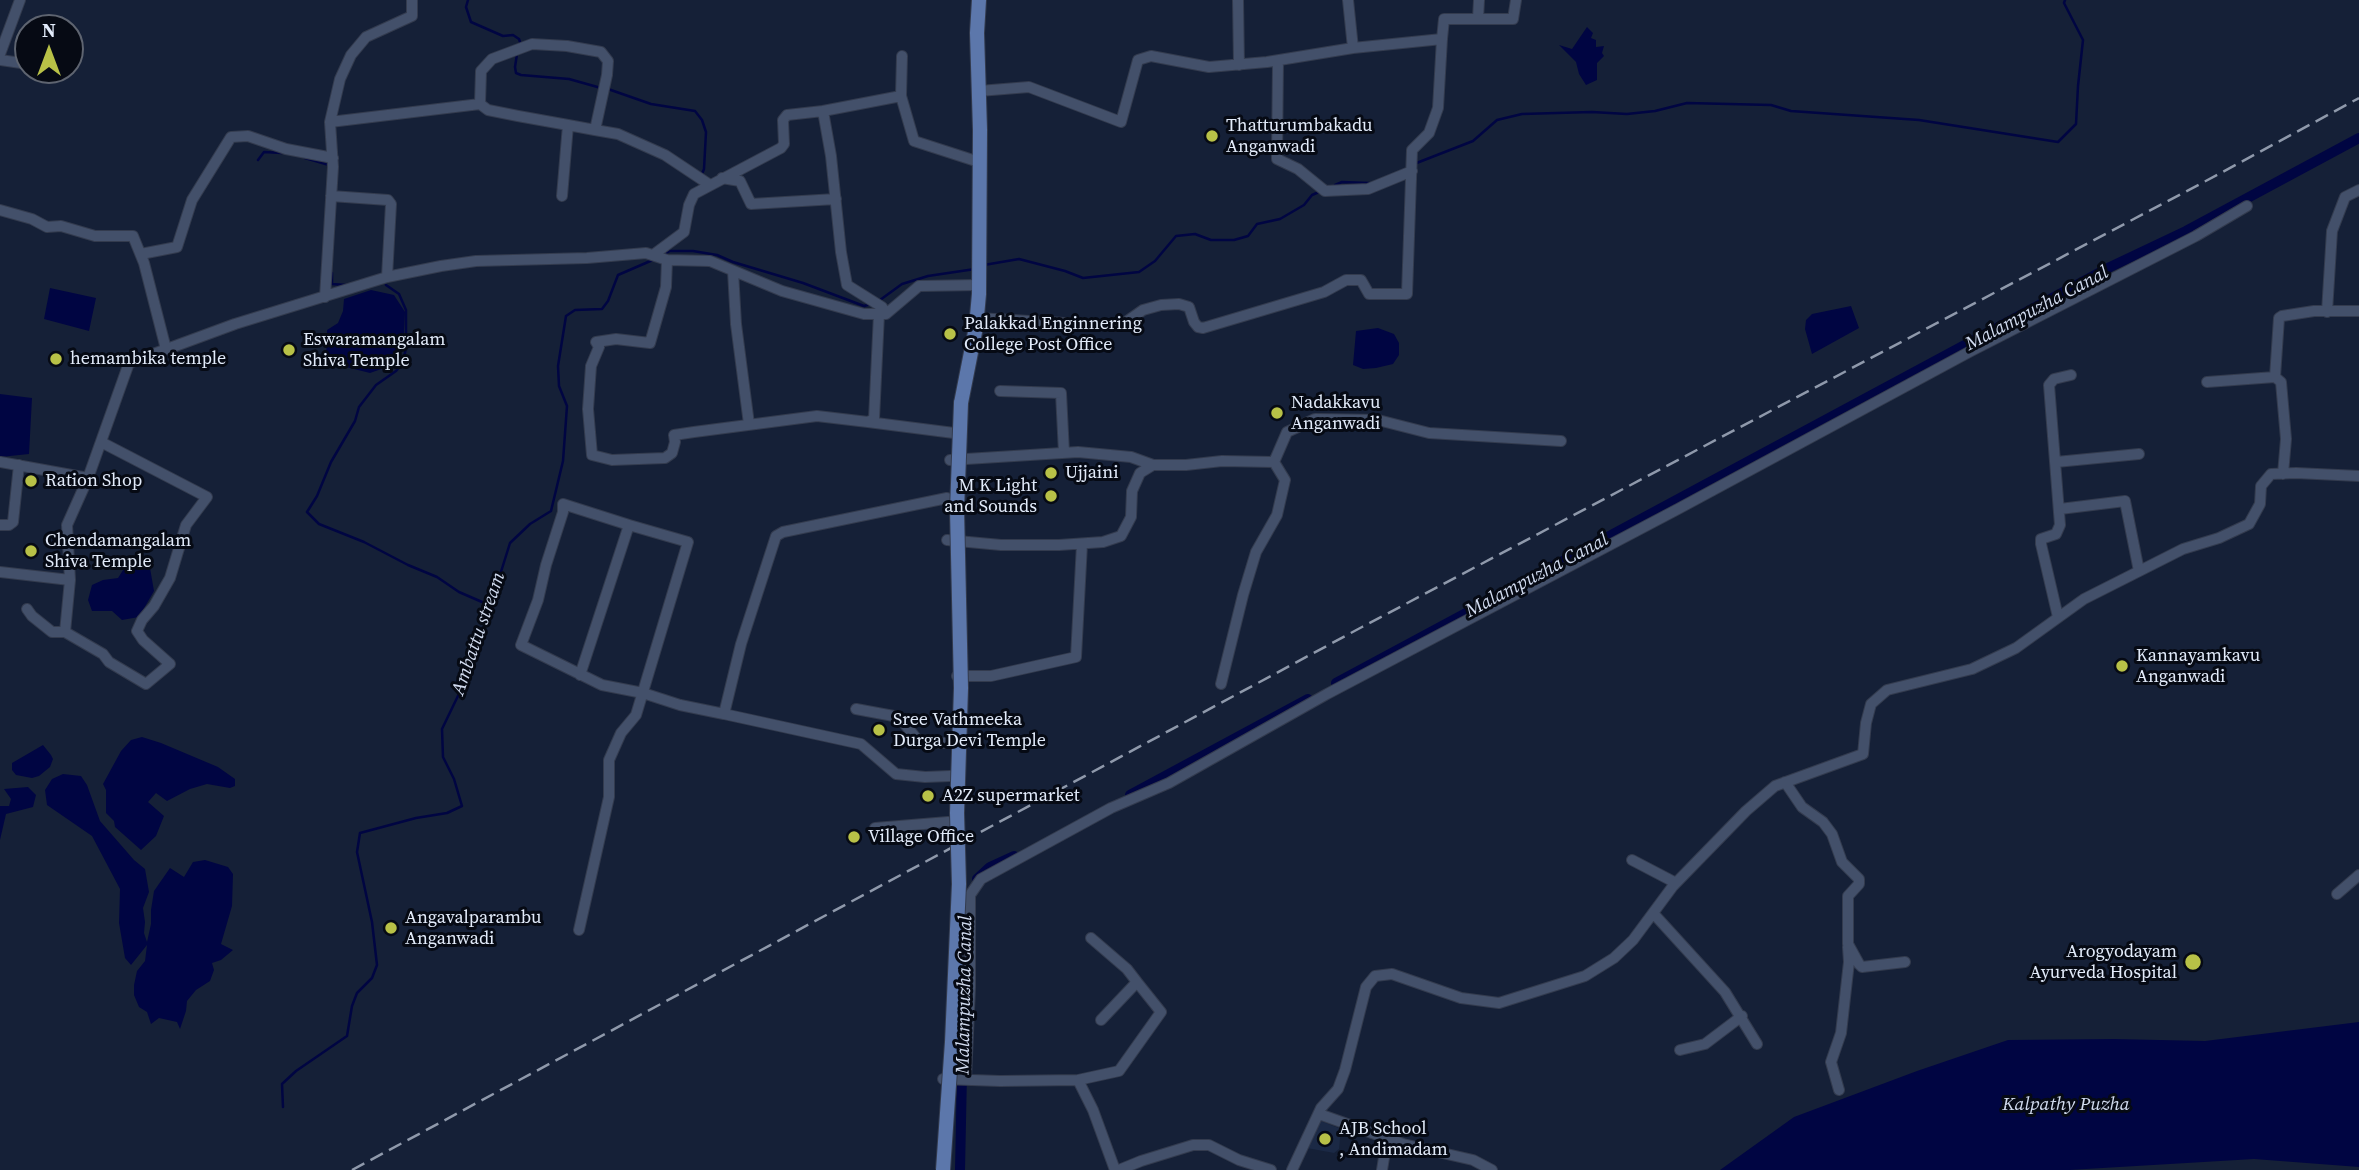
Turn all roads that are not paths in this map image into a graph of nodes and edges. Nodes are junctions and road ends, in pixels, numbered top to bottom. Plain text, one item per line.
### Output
1 (20, 0) edge
2 (412, 0) edge
3 (979, 0) edge
4 (1238, 0) edge
5 (1348, 0) edge
6 (1479, 0) edge
7 (1516, 0) edge
8 (1478, 19) junction
9 (1442, 38) junction
10 (1353, 48) junction
11 (0, 54) edge
12 (902, 56) dead end
13 (1278, 61) junction
14 (1239, 65) junction
15 (979, 91) junction
16 (901, 96) junction
17 (480, 104) junction
18 (822, 111) junction
19 (330, 122) junction
20 (568, 125) junction
21 (595, 130) junction
22 (333, 158) junction
23 (979, 162) junction
24 (1412, 171) junction
25 (722, 178) junction
26 (704, 181) junction
27 (2359, 190) edge
28 (331, 196) junction
29 (562, 196) dead end
30 (835, 199) junction
31 (2247, 206) dead end
32 (0, 210) edge
33 (141, 254) junction
34 (653, 255) junction
35 (666, 260) junction
36 (733, 271) junction
37 (979, 273) junction
38 (387, 276) junction
39 (326, 297) junction
40 (2359, 311) edge
41 (882, 312) junction
42 (2327, 312) junction
43 (977, 318) junction
44 (166, 349) junction
45 (2071, 375) dead end
46 (2275, 377) junction
47 (2207, 382) dead end
48 (1000, 391) dead end
49 (868, 422) junction
50 (749, 424) junction
51 (954, 433) dead end
52 (1561, 441) dead end
53 (101, 442) junction
54 (1065, 453) junction
55 (2139, 454) dead end
56 (950, 460) dead end
57 (0, 462) edge
58 (1274, 462) junction
59 (2056, 462) junction
60 (19, 465) junction
61 (1153, 465) junction
62 (2283, 474) junction
63 (2359, 476) edge
64 (88, 478) junction
65 (947, 498) dead end
66 (2060, 509) junction
67 (0, 525) edge
68 (629, 525) junction
69 (947, 540) dead end
70 (1082, 544) junction
71 (2139, 571) junction
72 (0, 572) edge
73 (70, 580) junction
74 (27, 609) dead end
75 (2058, 617) junction
76 (65, 632) junction
77 (580, 675) junction
78 (957, 676) dead end
79 (1221, 684) dead end
80 (643, 693) junction
81 (856, 709) dead end
82 (724, 714) junction
83 (953, 743) dead end
84 (950, 776) dead end
85 (1785, 782) junction
86 (948, 821) dead end
87 (875, 828) dead end
88 (1632, 860) dead end
89 (2359, 875) edge
90 (1676, 883) junction
91 (2337, 894) dead end
92 (1653, 913) junction
93 (970, 914) junction
94 (949, 917) dead end
95 (579, 930) dead end
96 (1091, 938) dead end
97 (1847, 944) junction
98 (1905, 962) dead end
99 (1137, 982) junction
100 (1742, 1016) junction
101 (1101, 1020) dead end
102 (1757, 1044) dead end
103 (1680, 1050) dead end
104 (943, 1079) dead end
105 (963, 1079) junction
106 (1078, 1080) junction
107 (1839, 1090) dead end
108 (1318, 1114) junction
109 (1387, 1139) junction
110 (1479, 1167) edge
111 (943, 1170) edge
112 (1117, 1170) edge
113 (1271, 1170) edge
114 (1292, 1170) edge
115 (1382, 1170) edge
116 (1492, 1170) edge

1 - 11 street
2 - 19 street
3 - 15 main road
4 - 14 street
5 - 10 street
6 - 8 street
7 - 8 street
8 - 9 street
9 - 10 street
9 - 24 street
10 - 13 street
12 - 16 street
13 - 14 street
13 - 24 street
14 - 15 street
15 - 23 main road
16 - 18 street
16 - 23 street
17 - 19 street
17 - 20 street
17 - 21 street
18 - 25 street
18 - 30 street
19 - 22 street
20 - 21 street
20 - 29 street
21 - 26 street
22 - 28 street
22 - 33 street
23 - 37 main road
24 - 43 street
25 - 26 street
25 - 30 street
26 - 34 street
27 - 42 street
28 - 38 street
28 - 39 street
30 - 41 street
31 - 93 street
32 - 33 street
33 - 44 street
34 - 35 street
34 - 38 street
35 - 36 street
35 - 50 street
36 - 41 street
36 - 50 street
37 - 41 street
37 - 43 main road
38 - 39 street
39 - 44 street
40 - 42 street
41 - 49 street
42 - 46 street
43 - 111 main road, bridge
44 - 53 street
45 - 59 street
46 - 47 street
46 - 62 street
48 - 54 street
49 - 50 street
49 - 51 street
52 - 58 street
53 - 64 street
53 - 76 street
54 - 56 street
54 - 61 street
55 - 59 street
57 - 60 street
58 - 61 street
58 - 79 street
59 - 66 street
60 - 64 street
60 - 67 street
61 - 70 street
62 - 63 street
62 - 71 street
64 - 73 street
65 - 82 street
66 - 71 street
66 - 75 street
68 - 77 street
68 - 77 street
68 - 80 street
69 - 70 street
70 - 78 street
71 - 75 street
72 - 73 street
73 - 76 street
74 - 76 street
75 - 85 street
77 - 80 street
80 - 82 street
80 - 95 street
81 - 83 street
82 - 84 street
85 - 90 street
85 - 97 street
86 - 87 street
88 - 90 street
89 - 91 street
90 - 92 street
92 - 100 street
92 - 108 street
93 - 94 street, bridge
93 - 105 street
96 - 99 street
97 - 98 street
97 - 107 street
99 - 101 street
99 - 106 street
100 - 102 street
100 - 103 street
104 - 105 street
105 - 106 street
106 - 112 street
108 - 109 street
108 - 114 street
109 - 110 street
109 - 115 street
110 - 116 street
112 - 113 street

